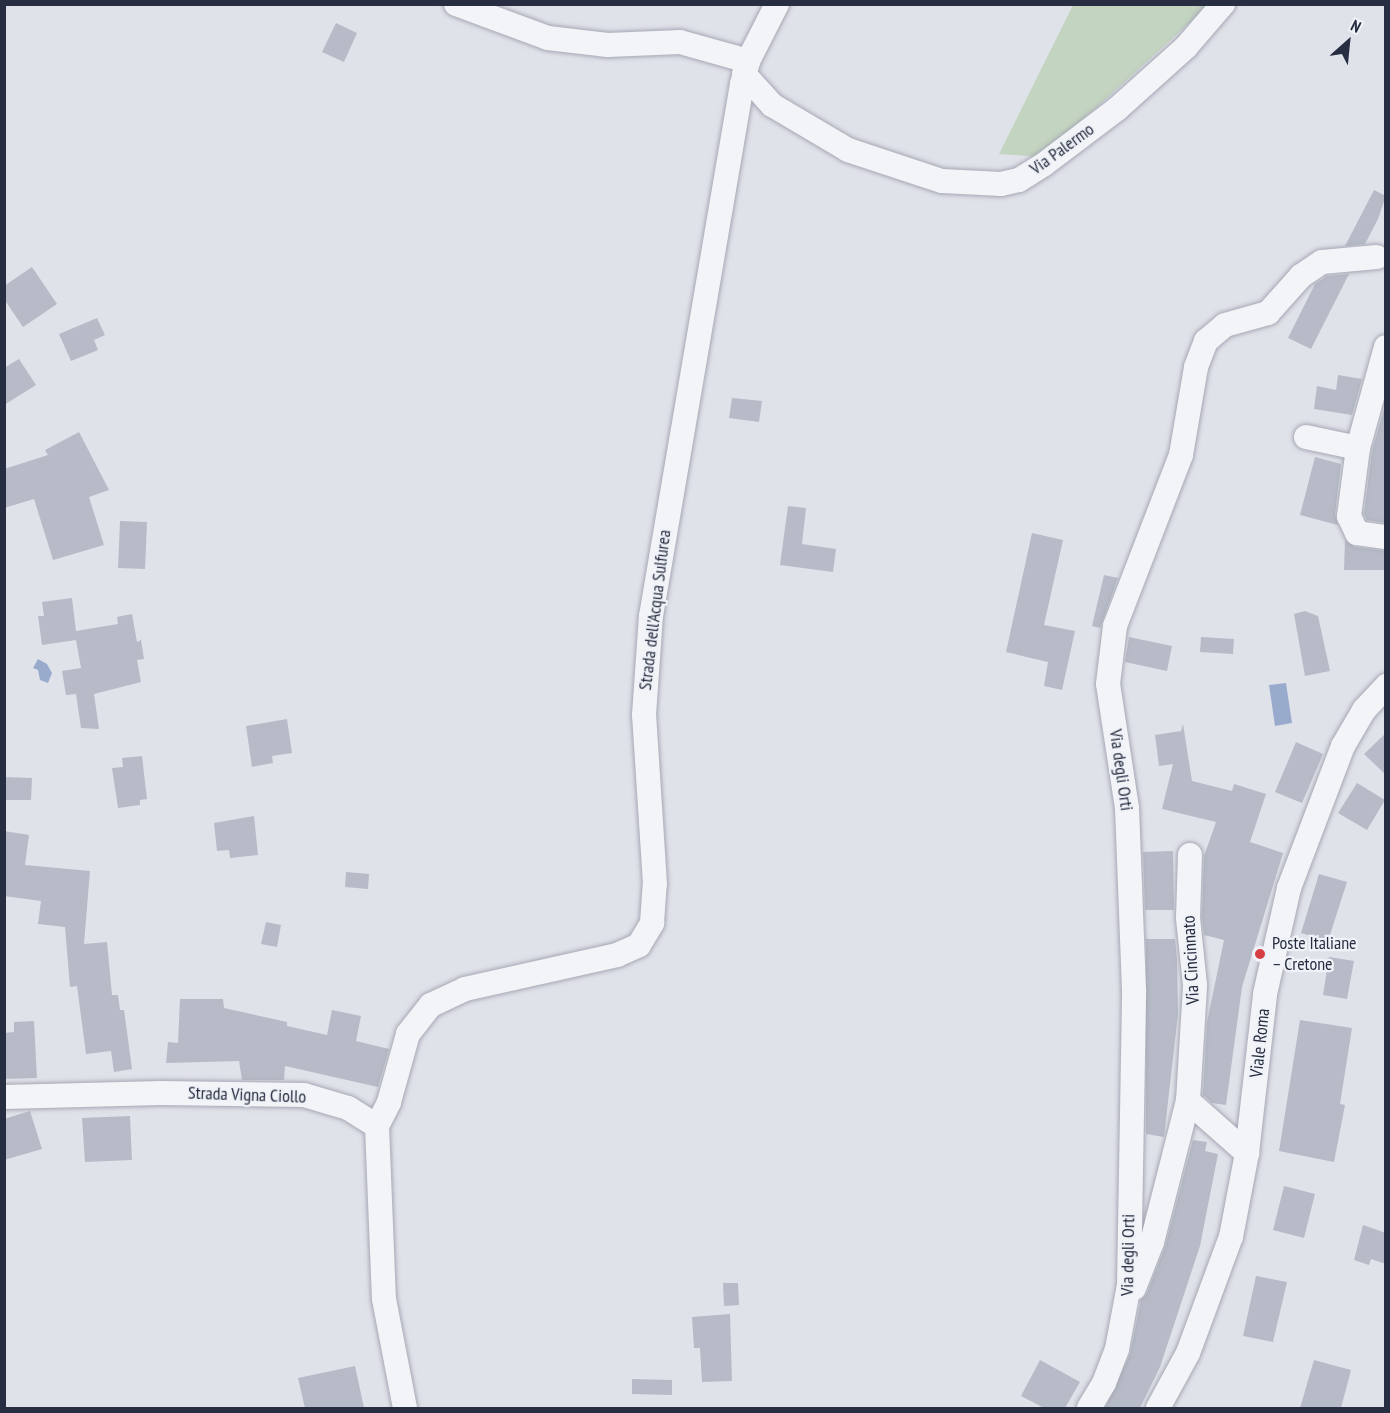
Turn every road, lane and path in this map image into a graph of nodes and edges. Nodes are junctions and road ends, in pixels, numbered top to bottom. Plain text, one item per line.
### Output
1 (456, 4) edge
2 (777, 4) edge
3 (1223, 4) edge
4 (746, 67) junction
5 (1377, 257) dead end
6 (1386, 347) edge
7 (1306, 437) dead end
8 (1358, 448) junction
9 (1386, 537) edge
10 (1386, 686) edge
11 (1191, 855) dead end
12 (4, 1097) edge
13 (1188, 1101) junction
14 (377, 1126) junction
15 (1247, 1153) junction
16 (1127, 1304) junction
17 (405, 1408) edge
18 (1089, 1408) edge
19 (1158, 1408) edge

1 - 4 street
2 - 4 street, Strada dell'Acqua Sulfurea
3 - 4 street, Via Palermo
4 - 14 street, Strada dell'Acqua Sulfurea
5 - 16 street, Via degli Orti
6 - 8 street
7 - 8 street
8 - 9 street
10 - 15 street, Viale Roma
11 - 13 street, Via Cincinnato
12 - 14 street, Strada Vigna Ciollo
13 - 15 street
13 - 16 street, Via Cincinnato
14 - 17 street
15 - 19 street, Viale Roma
16 - 18 street, Via degli Orti

